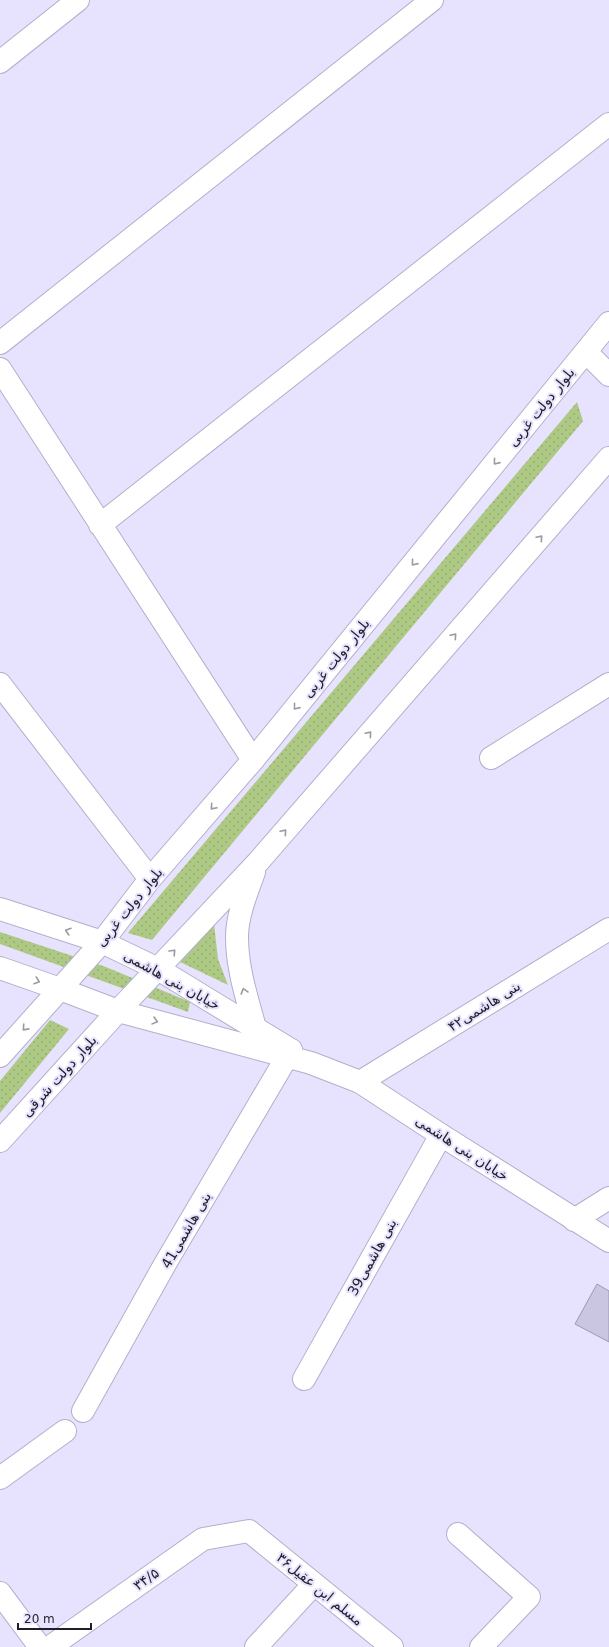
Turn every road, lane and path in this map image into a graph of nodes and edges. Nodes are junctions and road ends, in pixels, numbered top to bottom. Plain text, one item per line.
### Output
1 (78, 0) edge
2 (432, 0) edge
3 (0, 62) edge
4 (609, 124) edge
5 (609, 323) edge
6 (0, 343) edge
7 (586, 352) junction
8 (0, 369) edge
9 (609, 375) edge
10 (609, 458) edge
11 (100, 525) junction
12 (0, 684) edge
13 (609, 684) edge
14 (491, 758) dead end
15 (252, 760) junction
16 (258, 862) junction
17 (150, 879) junction
18 (0, 909) edge
19 (609, 929) edge
20 (102, 942) junction
21 (0, 968) edge
22 (158, 969) junction
23 (60, 989) junction
24 (118, 1011) junction
25 (255, 1028) junction
26 (289, 1053) junction
27 (0, 1056) edge
28 (360, 1082) junction
29 (441, 1135) junction
30 (0, 1141) edge
31 (609, 1198) edge
32 (574, 1220) junction
33 (609, 1241) edge
34 (304, 1379) dead end
35 (83, 1410) dead end
36 (65, 1431) dead end
37 (0, 1478) edge
38 (249, 1531) joint
39 (458, 1534) dead end
40 (314, 1584) junction
41 (0, 1594) edge
42 (40, 1647) edge
43 (50, 1647) edge
44 (256, 1647) edge
45 (392, 1647) edge
46 (481, 1647) edge

1 - 3 street
2 - 6 street
4 - 11 street
5 - 7 street, بلوار دولت غربی
7 - 9 street
7 -> 15 street, بلوار دولت غربی
8 - 11 street
16 -> 10 street
11 - 15 street
12 - 17 street
13 - 14 street
15 -> 17 street, بلوار دولت غربی
22 -> 16 street
25 -> 16 street
17 - 20 street, بلوار دولت غربی
20 -> 18 street, خیابان بنی هاشمی
19 - 28 street, بنی هاشمی۴۲
20 - 22 street, خیابان بنی هاشمی
20 - 23 street, بلوار دولت غربی
21 -> 23 street, خیابان بنی هاشمی
22 - 24 street
22 - 25 street, خیابان بنی هاشمی
23 - 24 street, خیابان بنی هاشمی
23 -> 27 street
24 -> 26 street, خیابان بنی هاشمی
24 - 30 street, بلوار دولت شرقی
25 - 26 street, خیابان بنی هاشمی
26 - 28 street, خیابان بنی هاشمی
26 - 35 street, بنی هاشمی41
28 - 29 street, خیابان بنی هاشمی
29 - 32 street, خیابان بنی هاشمی
29 - 34 street, بنی هاشمی39
31 - 32 street
32 - 33 street, خیابان بنی هاشمی
36 - 37 street
38 - 40 street, مسلم ابن عقیل۳۶
38 - 43 street, ۳۴/۵
39 - 46 street
40 - 44 street
40 - 45 street, مسلم ابن عقیل۳۶
41 - 42 street

